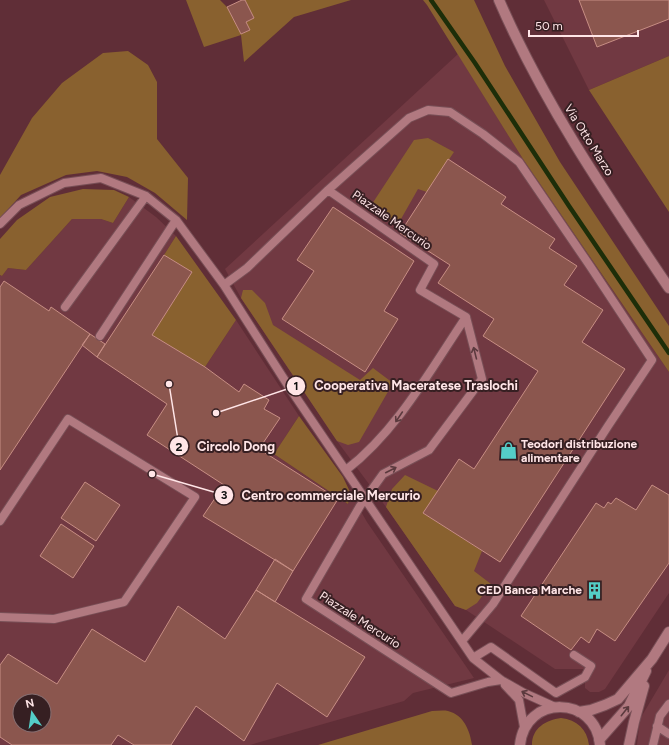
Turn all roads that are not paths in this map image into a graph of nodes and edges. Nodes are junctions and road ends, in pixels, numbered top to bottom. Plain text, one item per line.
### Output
1 (499, 0) edge
2 (328, 190) junction
3 (146, 196) junction
4 (176, 220) junction
5 (0, 224) edge
6 (224, 285) junction
7 (669, 288) edge
8 (64, 307) dead end
9 (466, 317) junction
10 (100, 336) dead end
11 (346, 470) junction
12 (366, 498) junction
13 (0, 521) edge
14 (0, 617) edge
15 (669, 632) edge
16 (462, 641) junction
17 (574, 655) dead end
18 (473, 658) junction
19 (652, 659) junction
20 (501, 680) junction
21 (669, 704) edge
22 (555, 707) junction
23 (579, 712) junction
24 (657, 726) junction
25 (524, 728) junction
26 (669, 734) edge
27 (600, 742) edge
28 (519, 745) edge
29 (629, 745) edge
30 (653, 745) edge

1 - 7 street, Via Otto Marzo
2 - 6 lane
2 - 9 lane, Piazzale Mercurio
2 - 16 lane
3 - 4 lane
3 - 5 lane
3 - 8 lane
4 - 6 lane
4 - 10 lane
6 - 11 lane
9 -> 11 lane
12 -> 9 lane, Piazzale Mercurio
11 - 12 lane
12 - 16 lane
12 - 20 lane, Piazzale Mercurio
13 - 14 lane
15 - 19 street
16 - 18 lane
17 - 18 lane
18 - 20 lane
19 - 23 street
27 -> 19 street
19 - 29 street
22 -> 20 lane
20 - 25 lane
21 - 24 lane
22 - 23 street
22 - 25 street
23 - 27 street
24 - 26 lane
24 - 30 lane
25 - 28 street

